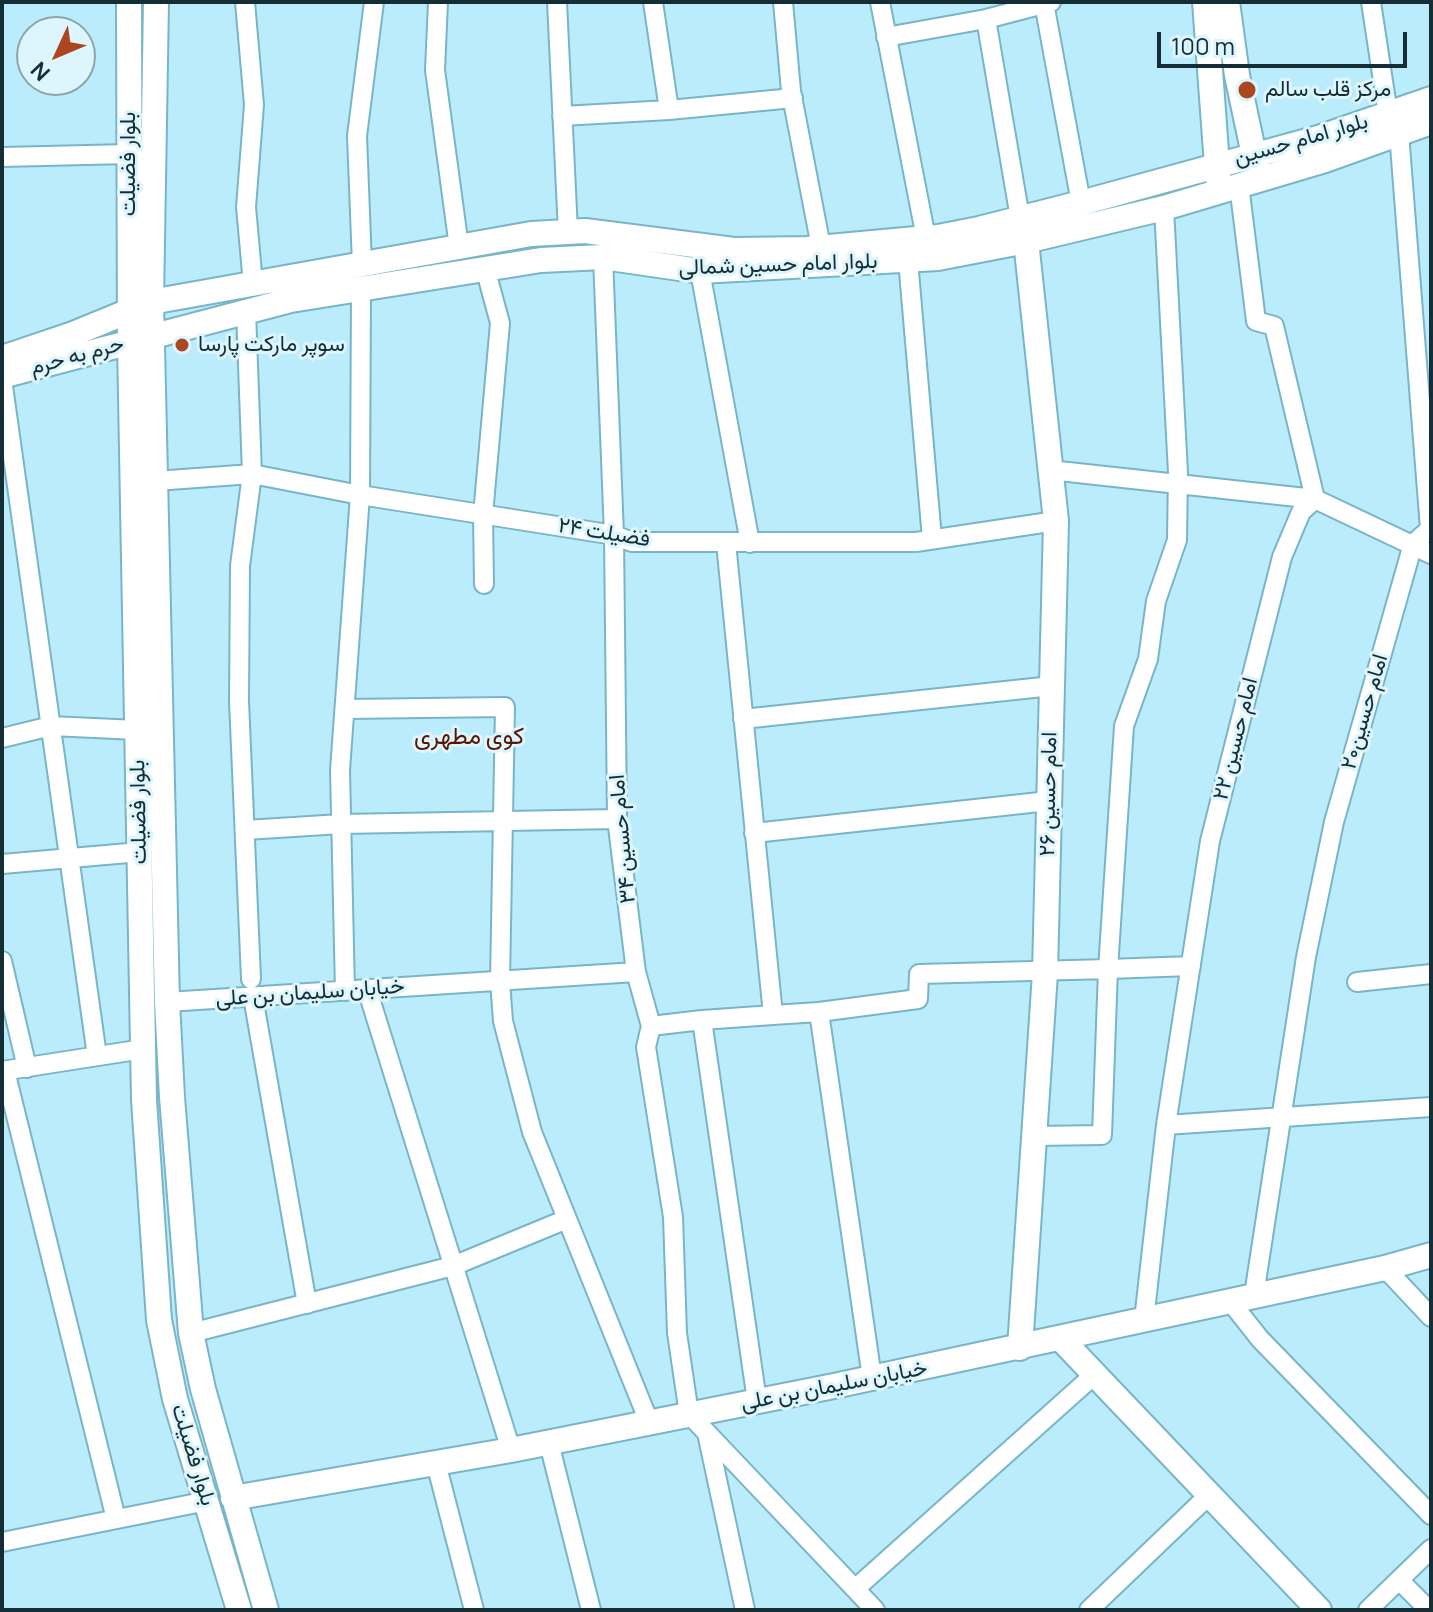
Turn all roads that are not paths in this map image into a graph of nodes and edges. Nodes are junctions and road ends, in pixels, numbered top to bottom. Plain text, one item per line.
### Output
1 (245, 2) edge
2 (374, 2) edge
3 (438, 2) edge
4 (557, 2) edge
5 (653, 2) edge
6 (783, 2) edge
7 (880, 2) edge
8 (1205, 2) edge
9 (1227, 2) edge
10 (1371, 2) edge
11 (1038, 4) edge
12 (129, 9) edge
13 (156, 10) edge
14 (986, 19) junction
15 (886, 37) junction
16 (793, 98) junction
17 (1431, 99) edge
18 (669, 110) junction
19 (562, 116) junction
20 (1431, 122) edge
21 (1393, 124) junction
22 (129, 154) junction
23 (1254, 154) junction
24 (2, 157) edge
25 (1216, 164) junction
26 (1239, 185) junction
27 (1081, 203) junction
28 (1164, 208) junction
29 (1023, 230) junction
30 (568, 232) junction
31 (926, 238) junction
32 (459, 247) junction
33 (821, 247) junction
34 (603, 257) junction
35 (908, 260) junction
36 (362, 265) junction
37 (485, 268) junction
38 (403, 270) junction
39 (700, 271) junction
40 (253, 284) junction
41 (361, 290) junction
42 (140, 306) junction
43 (246, 311) junction
44 (141, 340) junction
45 (2, 358) edge
46 (2, 378) edge
47 (1426, 425) edge
48 (1050, 470) junction
49 (252, 474) junction
50 (155, 481) junction
51 (1178, 483) junction
52 (360, 495) junction
53 (1315, 499) junction
54 (483, 515) junction
55 (1056, 521) junction
56 (614, 535) junction
57 (932, 539) junction
58 (726, 543) junction
59 (750, 543) junction
60 (1413, 544) junction
61 (1431, 554) edge
62 (484, 584) dead end
63 (148, 668) junction
64 (1052, 686) junction
65 (345, 709) junction
66 (743, 719) junction
67 (51, 726) junction
68 (137, 730) junction
69 (2, 738) edge
70 (1049, 801) junction
71 (617, 819) junction
72 (502, 821) junction
73 (341, 824) junction
74 (246, 830) junction
75 (754, 833) junction
76 (140, 852) junction
77 (69, 857) junction
78 (2, 864) edge
79 (2, 961) edge
80 (1191, 966) junction
81 (1108, 969) junction
82 (636, 972) junction
83 (1045, 973) junction
84 (1431, 974) edge
85 (500, 981) junction
86 (1357, 982) dead end
87 (252, 988) junction
88 (367, 989) junction
89 (345, 991) junction
90 (167, 1002) junction
91 (819, 1012) junction
92 (773, 1015) junction
93 (702, 1020) junction
94 (651, 1026) junction
95 (143, 1049) junction
96 (97, 1056) junction
97 (27, 1068) junction
98 (4, 1071) edge
99 (1431, 1107) edge
100 (1283, 1117) junction
101 (1166, 1125) junction
102 (1034, 1136) junction
103 (567, 1219) junction
104 (1431, 1255) edge
105 (453, 1266) junction
106 (1385, 1268) junction
107 (186, 1271) junction
108 (156, 1273) junction
109 (1254, 1295) junction
110 (1230, 1301) junction
111 (307, 1304) junction
112 (1431, 1317) edge
113 (1144, 1320) junction
114 (191, 1333) junction
115 (1061, 1339) junction
116 (1020, 1348) junction
117 (1094, 1375) junction
118 (872, 1378) junction
119 (757, 1401) junction
120 (689, 1414) junction
121 (649, 1422) junction
122 (707, 1432) junction
123 (549, 1443) junction
124 (511, 1450) junction
125 (436, 1463) junction
126 (1208, 1496) junction
127 (233, 1498) junction
128 (207, 1501) junction
129 (1431, 1515) edge
130 (116, 1519) junction
131 (2, 1542) edge
132 (1431, 1549) edge
133 (1399, 1580) junction
134 (855, 1589) junction
135 (239, 1610) edge
136 (266, 1610) edge
137 (474, 1610) edge
138 (591, 1610) edge
139 (745, 1610) edge
140 (875, 1610) edge
141 (1089, 1610) edge
142 (1319, 1610) edge
143 (1368, 1610) edge
144 (1429, 1610) edge

1 - 40 street
2 - 36 street
3 - 32 street
4 - 19 street
5 - 18 street
6 - 16 street
7 - 15 street
8 - 25 street
9 - 23 street
10 - 21 street, امام حسین۲۰
11 - 14 street
11 - 27 street
12 - 13 street
12 - 22 street, بلوار فضیلت
13 - 42 street, بلوار فضیلت
14 - 15 street
14 - 29 street
15 - 31 street
16 - 18 street
16 - 33 street
17 - 21 street, بلوار امام حسین
18 - 19 street
19 - 30 street
20 - 21 street
21 - 23 street, بلوار امام حسین
21 - 26 street, بلوار امام حسین شمالی
21 - 47 street, امام حسین۲۰
22 - 24 street
22 - 42 street, بلوار فضیلت
23 - 25 street, بلوار امام حسین
23 - 26 street
25 - 26 street
25 - 27 street, بلوار امام حسین شمالی
26 - 28 street, بلوار امام حسین شمالی
26 - 53 street
27 - 29 street, بلوار امام حسین شمالی
28 - 29 street, بلوار امام حسین شمالی
28 - 51 street
29 - 31 street, بلوار امام حسین شمالی
29 - 35 street, بلوار امام حسین شمالی
29 - 48 street, امام حسین ۲۶
30 - 32 street, بلوار امام حسین شمالی
30 - 33 street, بلوار امام حسین شمالی
31 - 33 street, بلوار امام حسین شمالی
32 - 38 street, بلوار امام حسین شمالی
34 - 37 street, بلوار امام حسین شمالی
34 - 39 street, بلوار امام حسین شمالی
34 - 56 street, امام حسین ۳۴
35 - 39 street, بلوار امام حسین شمالی
35 - 57 street
36 - 38 street, بلوار امام حسین شمالی
36 - 40 street, بلوار امام حسین شمالی
37 - 38 street, بلوار امام حسین شمالی
37 - 54 street
38 - 41 street, بلوار امام حسین شمالی
39 - 59 street
40 - 42 street, بلوار امام حسین شمالی
41 - 43 street, بلوار امام حسین شمالی
41 - 52 street
42 - 44 street, بلوار فضیلت
42 - 45 street, حرم به حرم
43 - 44 street, بلوار امام حسین شمالی
43 - 49 street
44 - 46 street, حرم به حرم
44 - 50 street, بلوار فضیلت
44 - 63 street, بلوار فضیلت
46 - 67 street
47 - 60 street, امام حسین۲۰
48 - 51 street
48 - 55 street, امام حسین ۲۶
49 - 50 street, فضیلت ۲۴
49 - 52 street, فضیلت ۲۴
49 - 74 street
50 - 63 street, بلوار فضیلت
51 - 53 street
51 - 81 street
52 - 54 street, فضیلت ۲۴
52 - 65 street
53 - 60 street
53 - 80 street, امام حسین ۲۲
54 - 56 street, فضیلت ۲۴
54 - 62 street
55 - 57 street, فضیلت ۲۴
55 - 64 street, امام حسین ۲۶
56 - 58 street, فضیلت ۲۴
56 - 71 street, امام حسین ۳۴
57 - 59 street, فضیلت ۲۴
58 - 59 street, فضیلت ۲۴
58 - 66 street
60 - 61 street
60 - 100 street, امام حسین۲۰
63 - 68 street, بلوار فضیلت
63 - 90 street, بلوار فضیلت
64 - 66 street
64 - 70 street, امام حسین ۲۶
65 - 72 street
65 - 73 street
66 - 75 street
67 - 68 street
67 - 69 street
67 - 77 street
68 - 76 street, بلوار فضیلت
70 - 75 street
70 - 83 street, امام حسین ۲۶
71 - 72 street
71 - 82 street, امام حسین ۳۴
72 - 73 street
72 - 85 street
73 - 74 street
73 - 89 street
74 - 87 street
75 - 92 street
76 - 77 street
76 - 95 street, بلوار فضیلت
77 - 78 street
77 - 96 street
79 - 97 street
80 - 81 street
80 - 101 street, امام حسین ۲۲
81 - 83 street
81 - 102 street
82 - 85 street, خیابان سلیمان بن علی
82 - 94 street, امام حسین ۳۴
83 - 91 street
83 - 102 street, امام حسین ۲۶
84 - 86 street
85 - 88 street, خیابان سلیمان بن علی
85 - 103 street
87 - 89 street, خیابان سلیمان بن علی
87 - 90 street, خیابان سلیمان بن علی
87 - 111 street
88 - 89 street, خیابان سلیمان بن علی
88 - 105 street
90 - 107 street, بلوار فضیلت
91 - 92 street
91 - 118 street
92 - 93 street
93 - 94 street
93 - 119 street
94 - 120 street, امام حسین ۳۴
95 - 96 street
95 - 108 street, بلوار فضیلت
96 - 97 street
97 - 98 street
98 - 130 street
99 - 100 street
100 - 101 street
100 - 109 street, امام حسین۲۰
101 - 113 street, امام حسین ۲۲
102 - 116 street, امام حسین ۲۶
103 - 105 street
103 - 121 street
104 - 106 street, خیابان سلیمان بن علی
105 - 111 street
105 - 124 street
106 - 109 street, خیابان سلیمان بن علی
106 - 112 street
107 - 108 street
107 - 114 street, بلوار فضیلت
108 - 128 street, بلوار فضیلت
109 - 110 street, خیابان سلیمان بن علی
110 - 113 street, خیابان سلیمان بن علی
110 - 129 street
111 - 114 street
113 - 115 street, خیابان سلیمان بن علی
114 - 127 street, بلوار فضیلت
115 - 116 street, خیابان سلیمان بن علی
115 - 117 street
116 - 118 street, خیابان سلیمان بن علی
117 - 126 street
117 - 134 street
118 - 119 street, خیابان سلیمان بن علی
119 - 120 street, خیابان سلیمان بن علی
120 - 121 street, خیابان سلیمان بن علی
120 - 122 street
121 - 123 street, خیابان سلیمان بن علی
122 - 134 street
122 - 139 street
123 - 124 street, خیابان سلیمان بن علی
123 - 138 street
124 - 125 street, خیابان سلیمان بن علی
125 - 127 street, خیابان سلیمان بن علی
125 - 137 street
126 - 141 street
126 - 142 street
127 - 136 street, بلوار فضیلت
128 - 130 street
128 - 135 street, بلوار فضیلت
130 - 131 street
132 - 133 street
133 - 143 street
133 - 144 street
134 - 140 street

